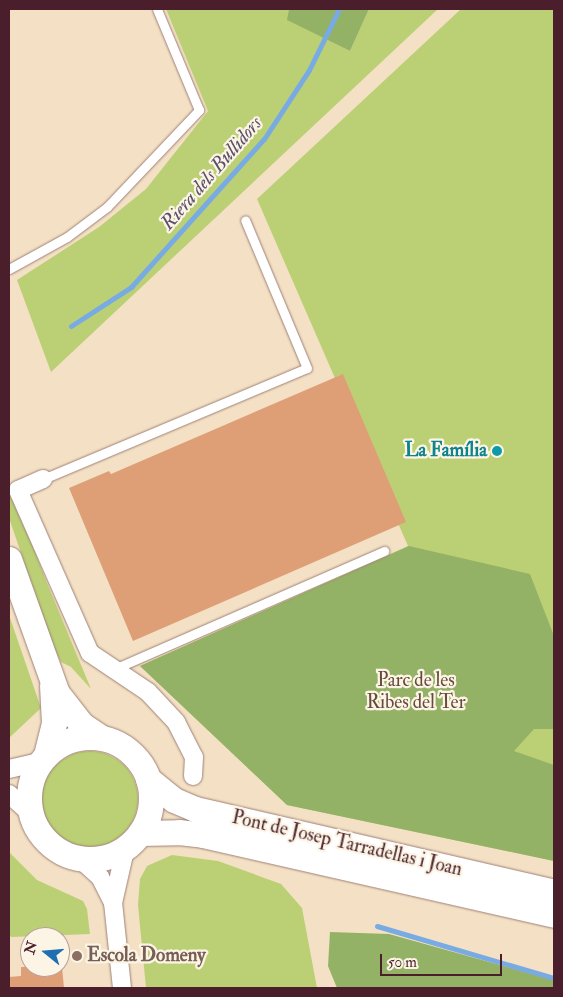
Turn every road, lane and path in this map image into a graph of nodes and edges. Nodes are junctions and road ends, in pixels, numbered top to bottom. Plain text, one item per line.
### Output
1 (157, 9) edge
2 (245, 220) dead end
3 (9, 269) edge
4 (43, 479) joint
5 (384, 552) dead end
6 (9, 560) edge
7 (114, 669) junction
8 (52, 682) junction
9 (100, 737) junction
10 (43, 759) junction
11 (9, 769) edge
12 (193, 776) dead end
13 (148, 779) junction
14 (9, 794) edge
15 (30, 813) junction
16 (133, 840) junction
17 (79, 858) junction
18 (554, 892) edge
19 (113, 903) junction
20 (554, 915) edge
21 (122, 988) edge

1 - 3 lane
2 - 4 lane
4 - 7 street
5 - 7 lane
6 - 8 street
7 - 12 street
8 - 9 street
8 - 10 street
9 - 10 street
9 - 13 street
10 - 11 street
10 - 15 street
13 - 16 street
13 - 18 street, Pont de Josep Tarradellas i Joan
14 - 15 street
15 - 17 street
16 - 17 street
16 - 19 street
16 - 20 street, Pont de Josep Tarradellas i Joan
17 - 19 street
19 - 21 street

